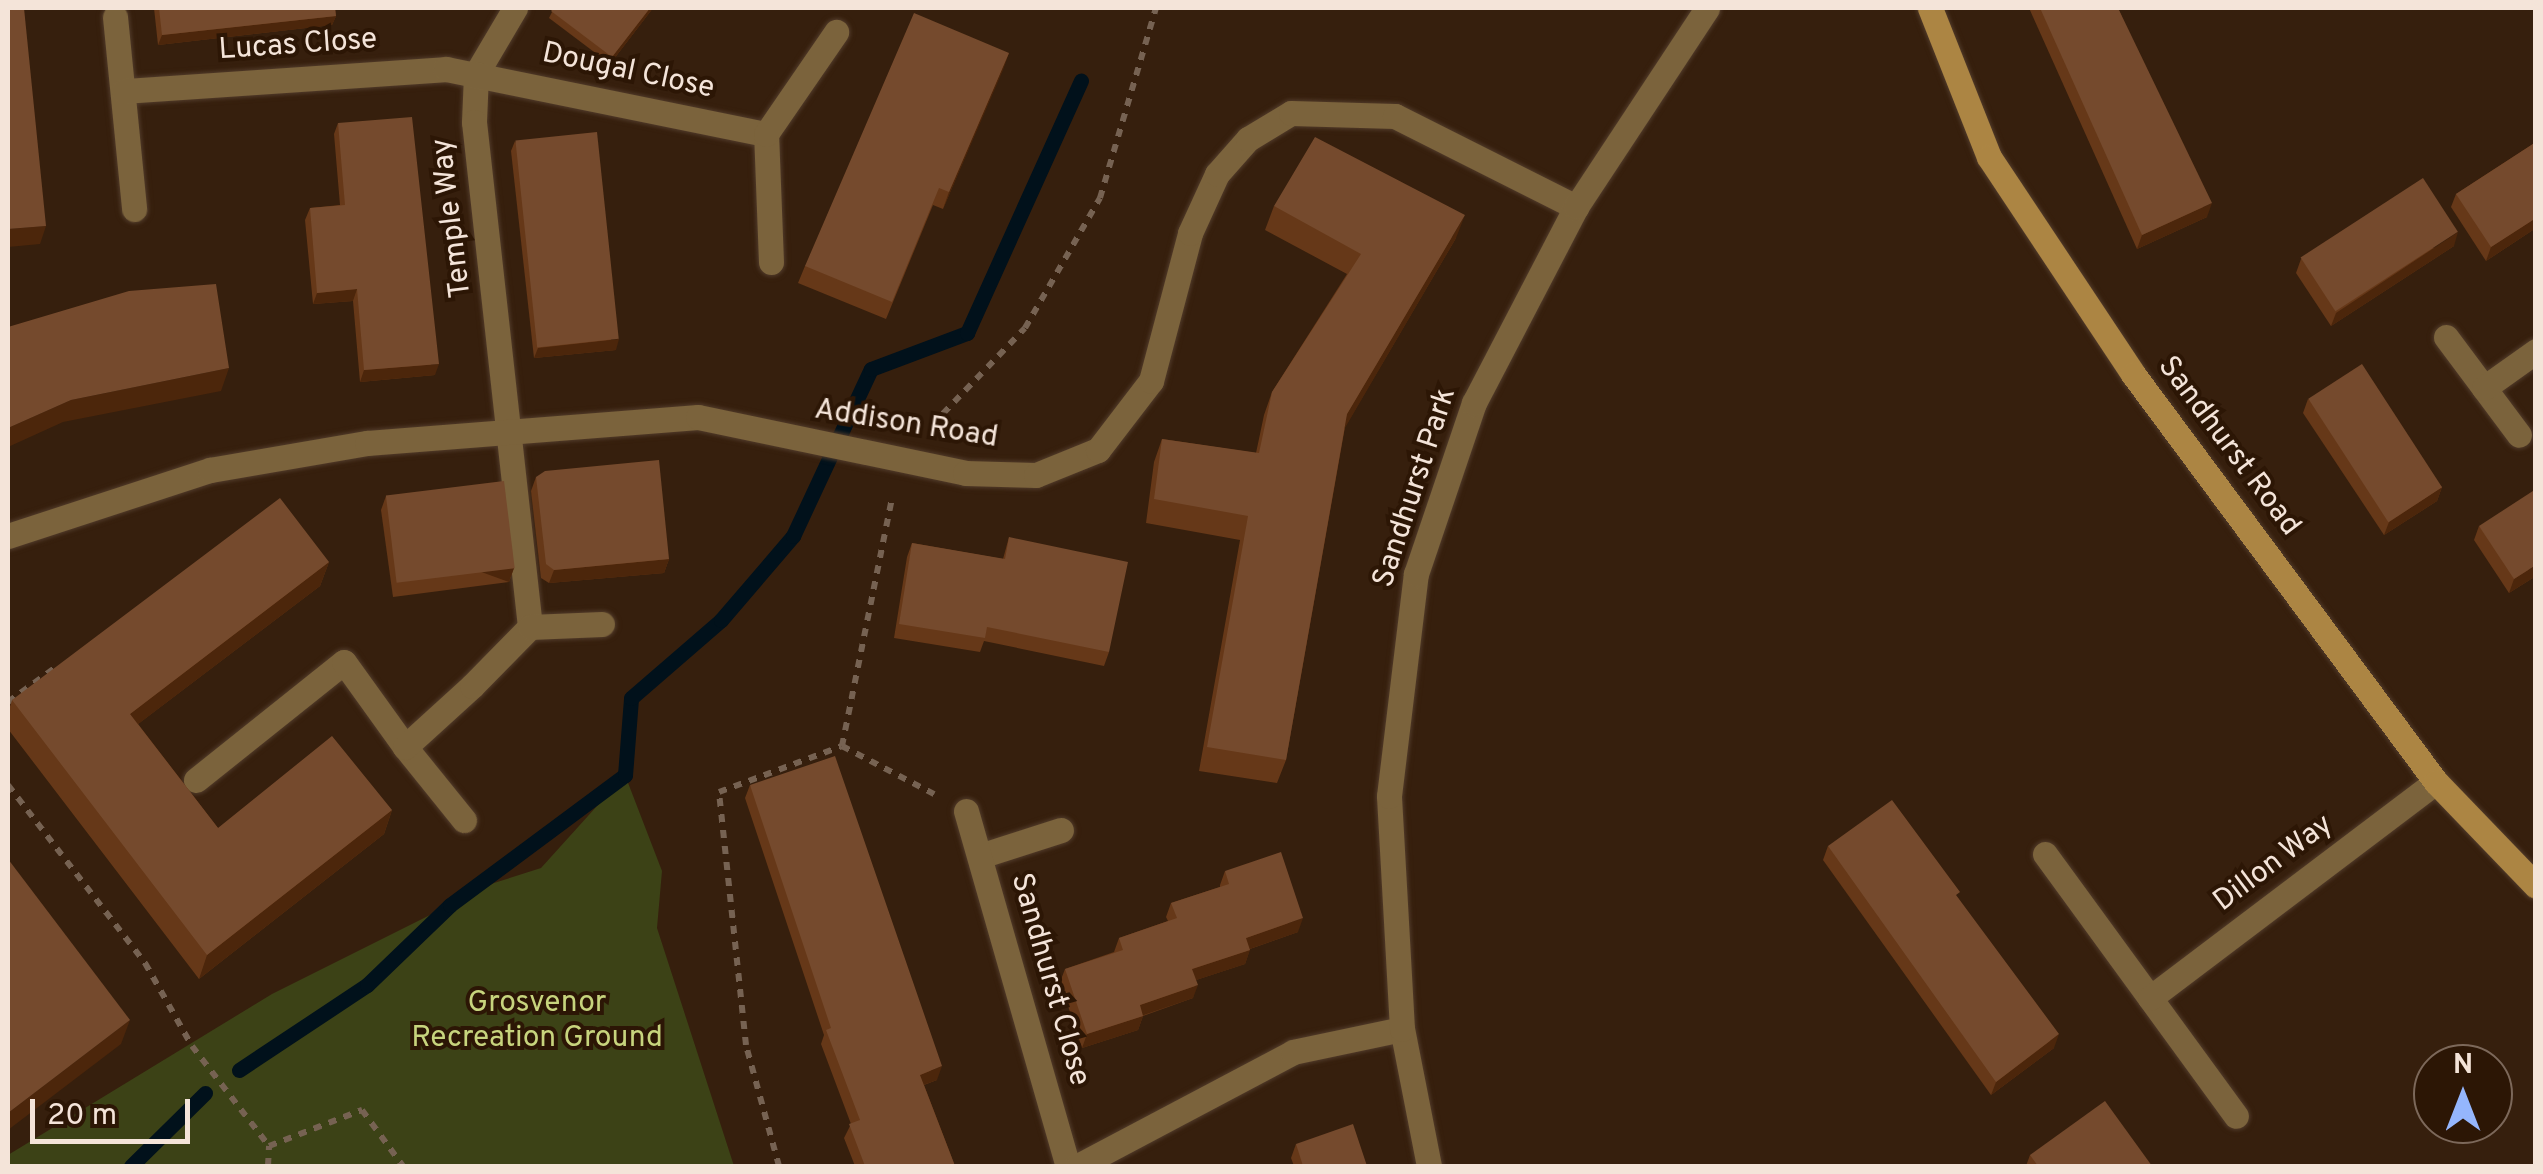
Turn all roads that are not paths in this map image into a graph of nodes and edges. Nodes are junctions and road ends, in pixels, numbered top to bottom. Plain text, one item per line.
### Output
1 (515, 8) edge
2 (1708, 8) edge
3 (1930, 8) edge
4 (115, 12) edge
5 (836, 32) dead end
6 (476, 74) junction
7 (124, 91) junction
8 (766, 134) junction
9 (1576, 207) junction
10 (134, 209) dead end
11 (770, 262) dead end
12 (2446, 337) dead end
13 (2536, 351) edge
14 (2484, 388) junction
15 (512, 430) junction
16 (2520, 435) dead end
17 (8, 536) edge
18 (602, 624) dead end
19 (530, 627) junction
20 (406, 747) junction
21 (196, 780) dead end
22 (2436, 782) junction
23 (966, 811) road end
24 (464, 820) dead end
25 (1061, 830) dead end
26 (2045, 854) dead end
27 (980, 856) junction
28 (2536, 886) edge
29 (2150, 998) junction
30 (1402, 1029) junction
31 (2236, 1116) dead end
32 (1068, 1166) edge
33 (1078, 1166) edge
34 (1429, 1166) edge

1 - 6 street, Temple Way
2 - 9 street, Sandhurst Park
3 - 22 street, Sandhurst Road
4 - 7 street
5 - 8 street
6 - 7 street, Lucas Close
6 - 8 street, Dougal Close
6 - 15 street, Temple Way
7 - 10 street
8 - 11 street
9 - 15 street, Addison Road
9 - 30 street, Sandhurst Park
12 - 14 street
13 - 14 street
14 - 16 street
15 - 17 street, Addison Road
15 - 19 street, Temple Way
18 - 19 street
19 - 20 street
20 - 21 street
20 - 24 street
22 - 28 street, Sandhurst Road
22 - 29 street, Dillon Way
23 - 27 street, Sandhurst Close
25 - 27 street
26 - 29 street
27 - 32 street, Sandhurst Close
29 - 31 street
30 - 33 street
30 - 34 street, Sandhurst Park

